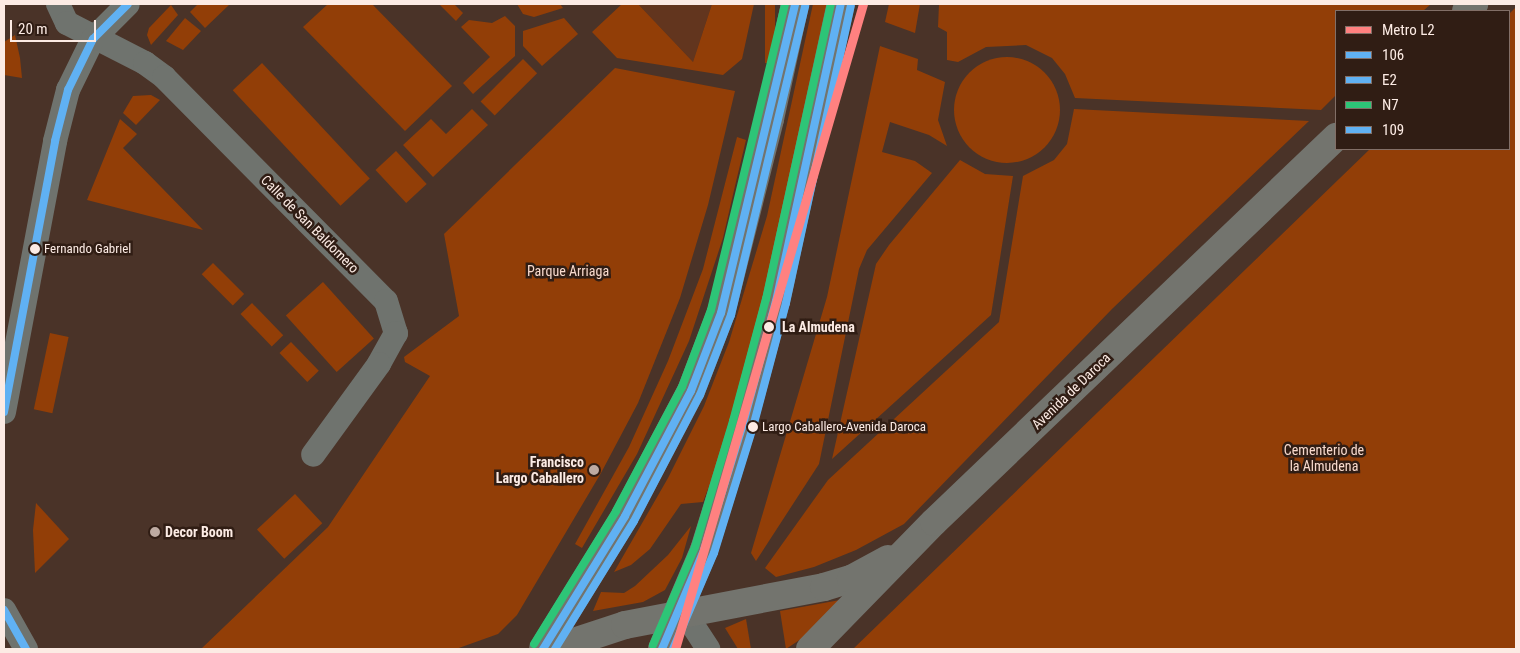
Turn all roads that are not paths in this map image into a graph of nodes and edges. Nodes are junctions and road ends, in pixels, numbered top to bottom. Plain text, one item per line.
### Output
1 (58, 4) edge
2 (128, 4) edge
3 (795, 4) edge
4 (841, 4) edge
5 (93, 39) junction
6 (1335, 138) edge
7 (4, 412) edge
8 (313, 455) dead end
9 (934, 522) junction
10 (4, 610) edge
11 (680, 613) junction
12 (26, 649) edge
13 (543, 649) edge
14 (552, 649) edge
15 (662, 649) edge
16 (708, 649) edge
17 (810, 649) edge

1 - 5 street
2 - 5 street
3 - 13 main road
4 - 11 main road
5 - 7 street
5 - 8 street, Calle de San Baldomero
6 - 9 main road, Avenida de Daroca
9 - 11 main road
9 - 17 main road, Avenida de Daroca
10 - 12 street
11 - 14 main road
11 - 15 main road
11 - 16 street

